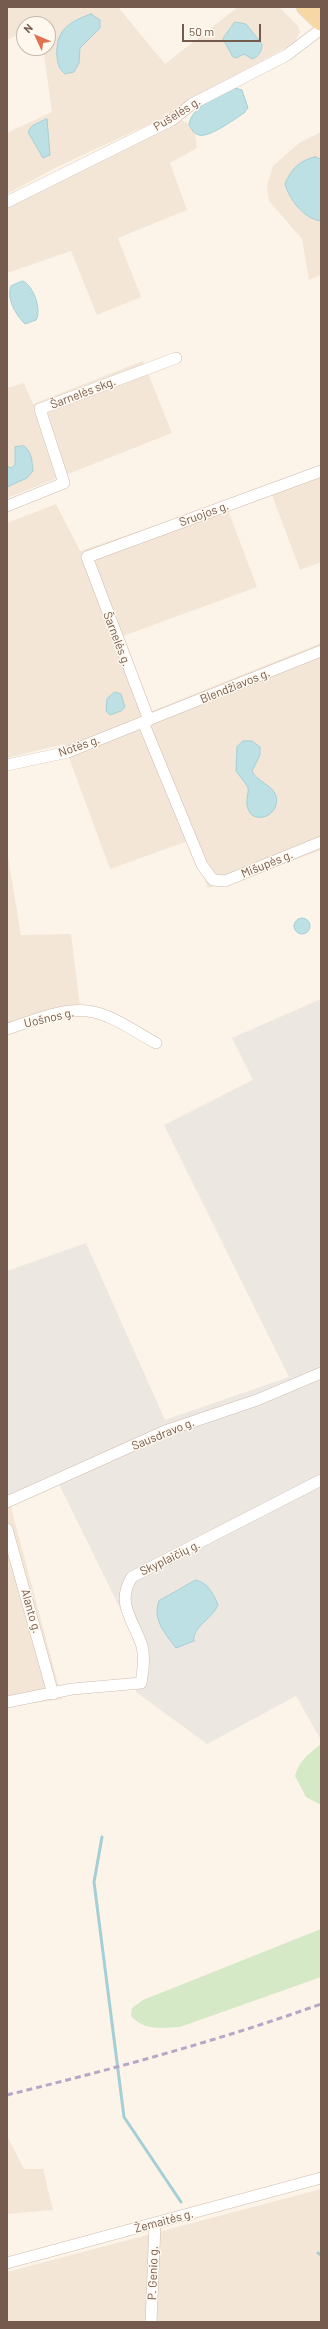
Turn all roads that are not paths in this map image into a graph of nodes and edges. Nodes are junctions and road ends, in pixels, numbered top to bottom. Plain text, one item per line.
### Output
1 (306, 7) edge
2 (321, 22) edge
3 (321, 29) edge
4 (7, 202) edge
5 (176, 358) dead end
6 (321, 471) edge
7 (7, 506) edge
8 (87, 557) joint
9 (321, 651) edge
10 (146, 721) junction
11 (7, 765) edge
12 (321, 842) edge
13 (213, 880) joint
14 (7, 1029) edge
15 (156, 1043) dead end
16 (321, 1373) edge
17 (321, 1480) edge
18 (7, 1502) edge
19 (7, 1529) edge
20 (53, 1694) junction
21 (7, 1702) edge
22 (321, 2178) edge
23 (155, 2224) junction
24 (7, 2263) edge
25 (151, 2322) edge

1 - 2 main road
3 - 4 street, Pušelės g.
5 - 7 street, Šarnelės skg.
6 - 8 street, Sruojos g.
8 - 10 street, Šarnelės g.
9 - 10 street, Blendžiavos g.
10 - 11 street, Notės g.
10 - 13 street, Šarnelės g.
12 - 13 street, Mišupės g.
14 - 15 street, Uošnos g.
16 - 18 street, Sausdravo g.
17 - 20 street, Skyplaičių g.
19 - 20 street, Alanto g.
20 - 21 street, Skyplaičių g.
22 - 23 street, Žemaitės g.
23 - 24 street, Žemaitės g.
23 - 25 street, P. Genio g.

